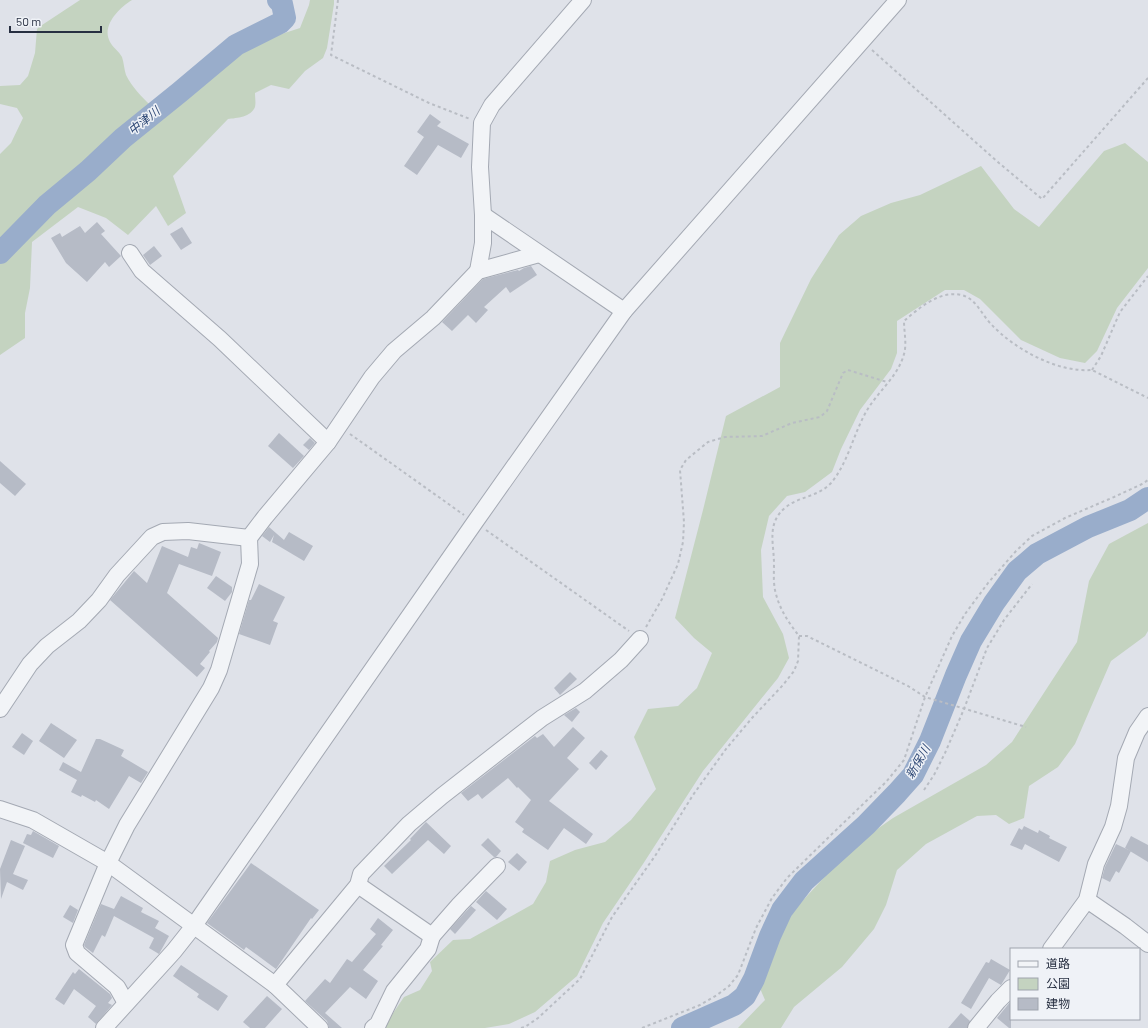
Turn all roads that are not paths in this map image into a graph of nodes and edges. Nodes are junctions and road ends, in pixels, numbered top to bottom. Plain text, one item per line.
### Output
1 (583, 0) edge
2 (898, 0) edge
3 (483, 215) junction
4 (130, 253) dead end
5 (539, 254) junction
6 (478, 271) junction
7 (624, 311) junction
8 (328, 442) junction
9 (249, 538) junction
10 (640, 639) road end
11 (0, 709) edge
12 (1148, 716) edge
13 (0, 809) edge
14 (108, 863) junction
15 (497, 866) dead end
16 (358, 885) junction
17 (1087, 900) junction
18 (193, 926) junction
19 (432, 936) junction
20 (1148, 944) edge
21 (1052, 948) edge
22 (275, 985) junction
23 (1010, 989) edge
24 (126, 1003) junction
25 (104, 1028) edge
26 (320, 1028) edge
27 (373, 1028) edge
28 (976, 1028) edge

1 - 3 street
2 - 7 street
3 - 5 street
3 - 6 street
4 - 8 street
5 - 6 street
5 - 7 street
6 - 8 street
7 - 18 street
8 - 9 street
9 - 11 street
9 - 14 street
10 - 16 street
12 - 17 street
13 - 14 street
14 - 18 street
14 - 24 street
15 - 19 street
16 - 19 street
16 - 22 street
17 - 20 street
17 - 21 street
18 - 22 street
18 - 24 street
19 - 27 street
22 - 26 street
23 - 28 street
24 - 25 street

